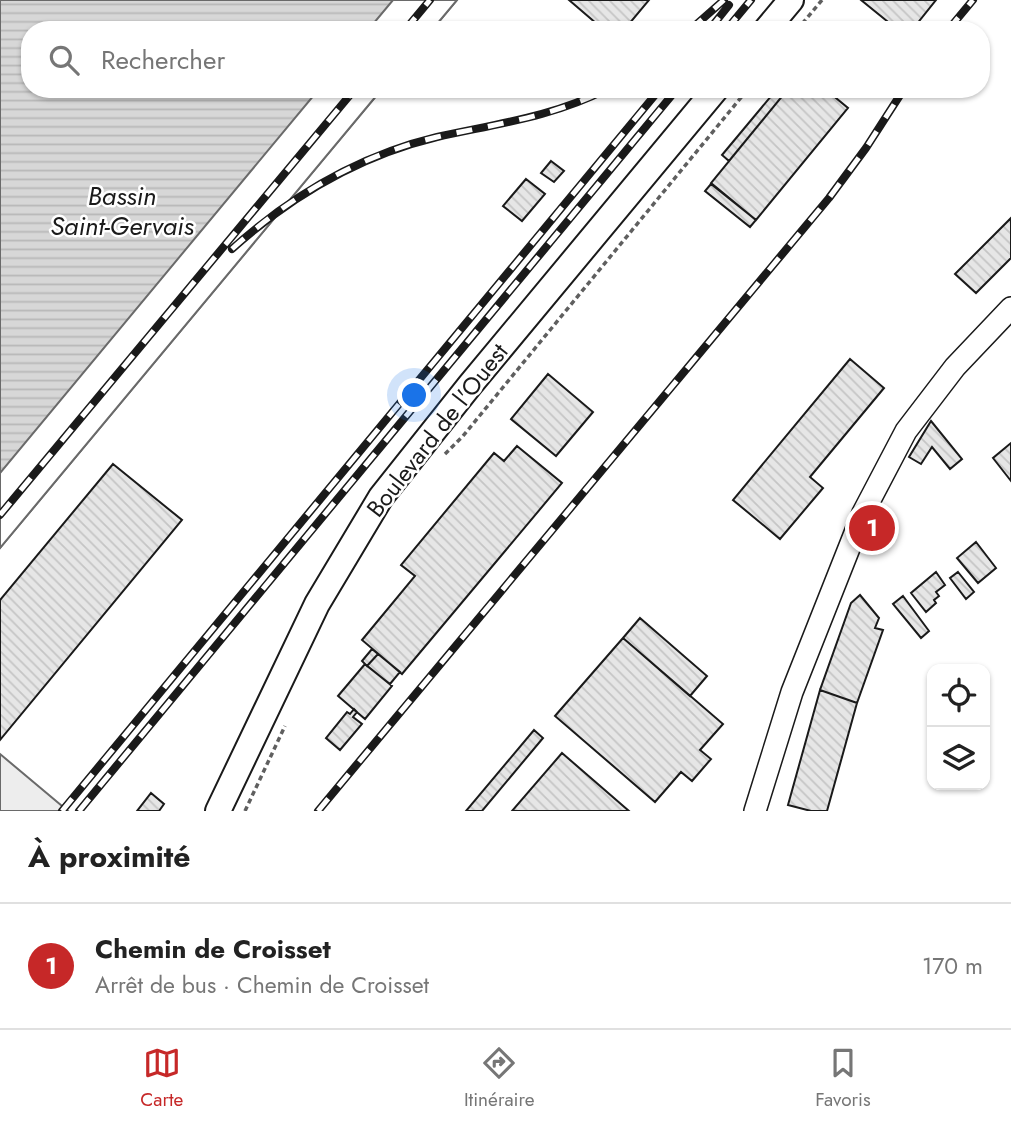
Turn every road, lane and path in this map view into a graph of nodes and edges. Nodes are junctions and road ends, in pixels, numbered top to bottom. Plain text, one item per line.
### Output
1 (791, 0) edge
2 (822, 0) edge
3 (774, 21) edge
4 (804, 21) edge
5 (709, 98) edge
6 (741, 98) edge
7 (1011, 308) edge
8 (437, 462) dead end
9 (288, 719) dead end
10 (218, 811) edge
11 (245, 811) edge
12 (755, 811) edge

1 - 3 main road
2 - 4 path
5 - 10 main road, Boulevard de l'Ouest
6 - 8 path
7 - 12 street
9 - 11 path

